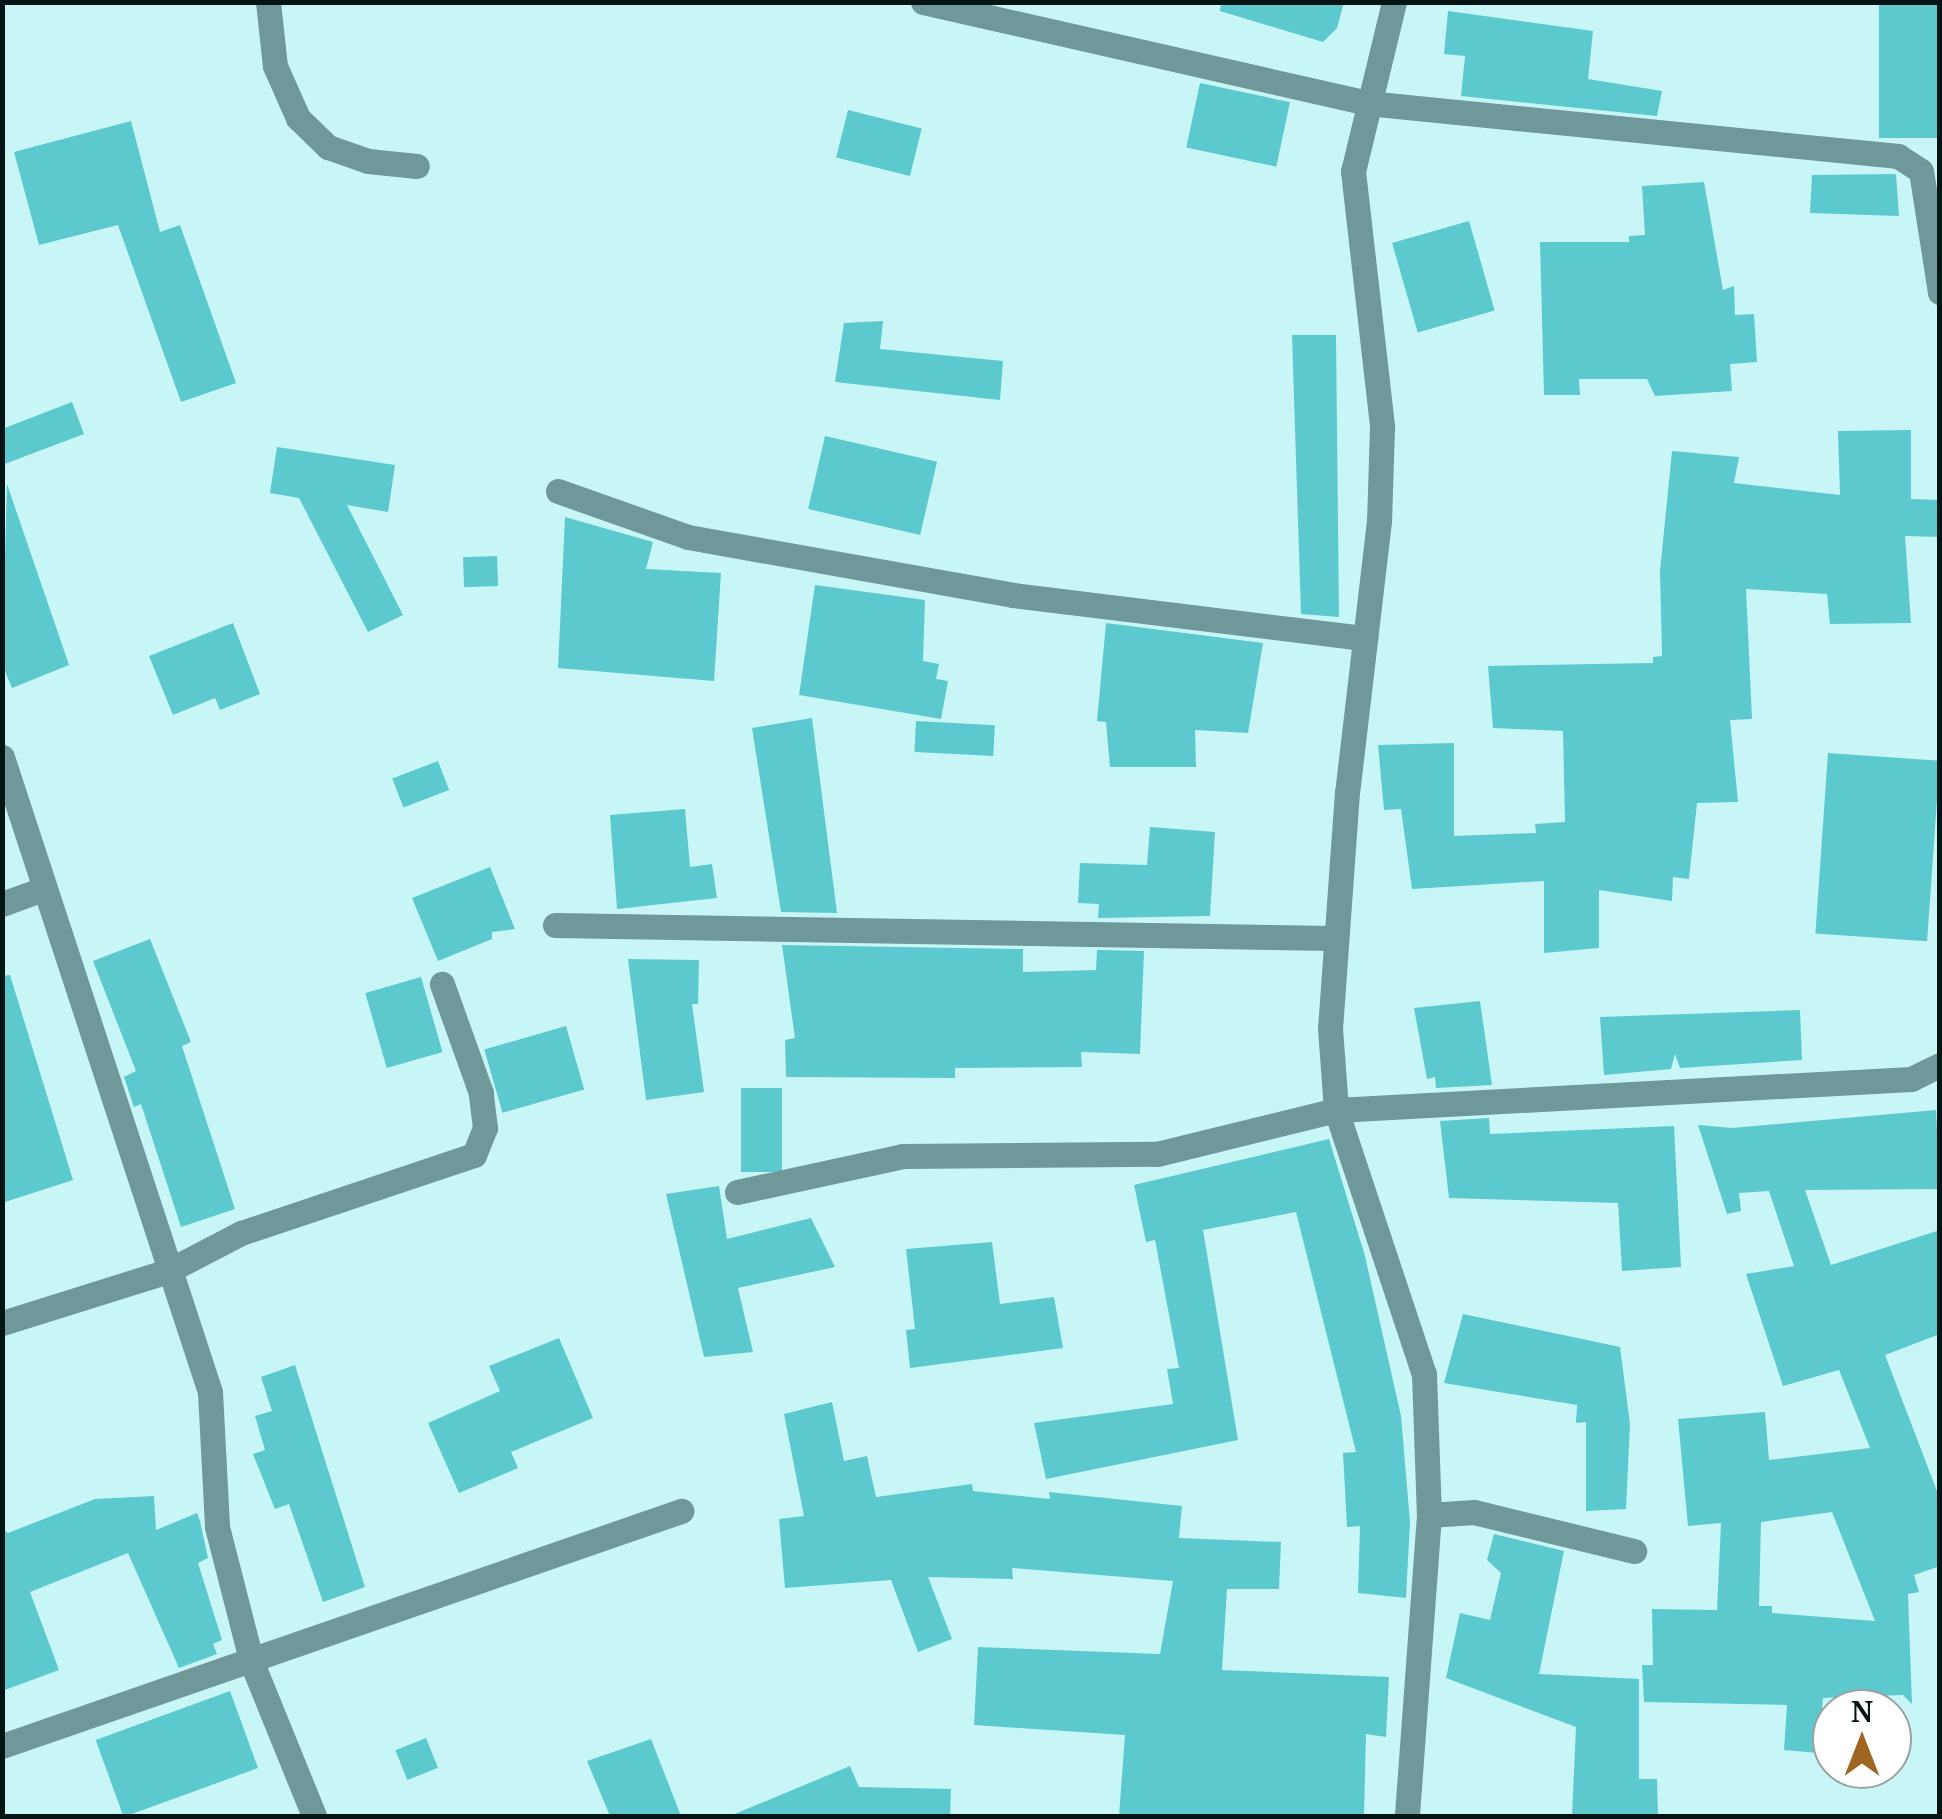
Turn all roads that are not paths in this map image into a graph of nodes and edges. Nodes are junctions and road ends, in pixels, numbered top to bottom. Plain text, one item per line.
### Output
1 (268, 2) edge
2 (924, 2) edge
3 (1394, 2) edge
4 (1367, 103) junction
5 (417, 166) dead end
6 (1940, 293) edge
7 (558, 491) dead end
8 (1365, 638) junction
9 (2, 757) edge
10 (44, 889) junction
11 (2, 904) edge
12 (555, 925) dead end
13 (1334, 938) junction
14 (442, 984) dead end
15 (1940, 1065) edge
16 (1336, 1110) junction
17 (737, 1192) dead end
18 (168, 1270) junction
19 (2, 1323) edge
20 (681, 1512) dead end
21 (1429, 1515) junction
22 (1634, 1551) dead end
23 (252, 1664) junction
24 (2, 1746) edge
25 (314, 1816) edge
26 (1406, 1816) edge

1 - 5 street
2 - 4 street
3 - 4 street
4 - 6 street
4 - 8 street
7 - 8 street
8 - 13 street
9 - 10 street
10 - 11 street
10 - 18 street
12 - 13 street
13 - 16 street
14 - 18 street
15 - 16 street
16 - 17 street
16 - 21 street
18 - 19 street
18 - 23 street
20 - 23 street
21 - 22 street
21 - 26 street
23 - 24 street
23 - 25 street

